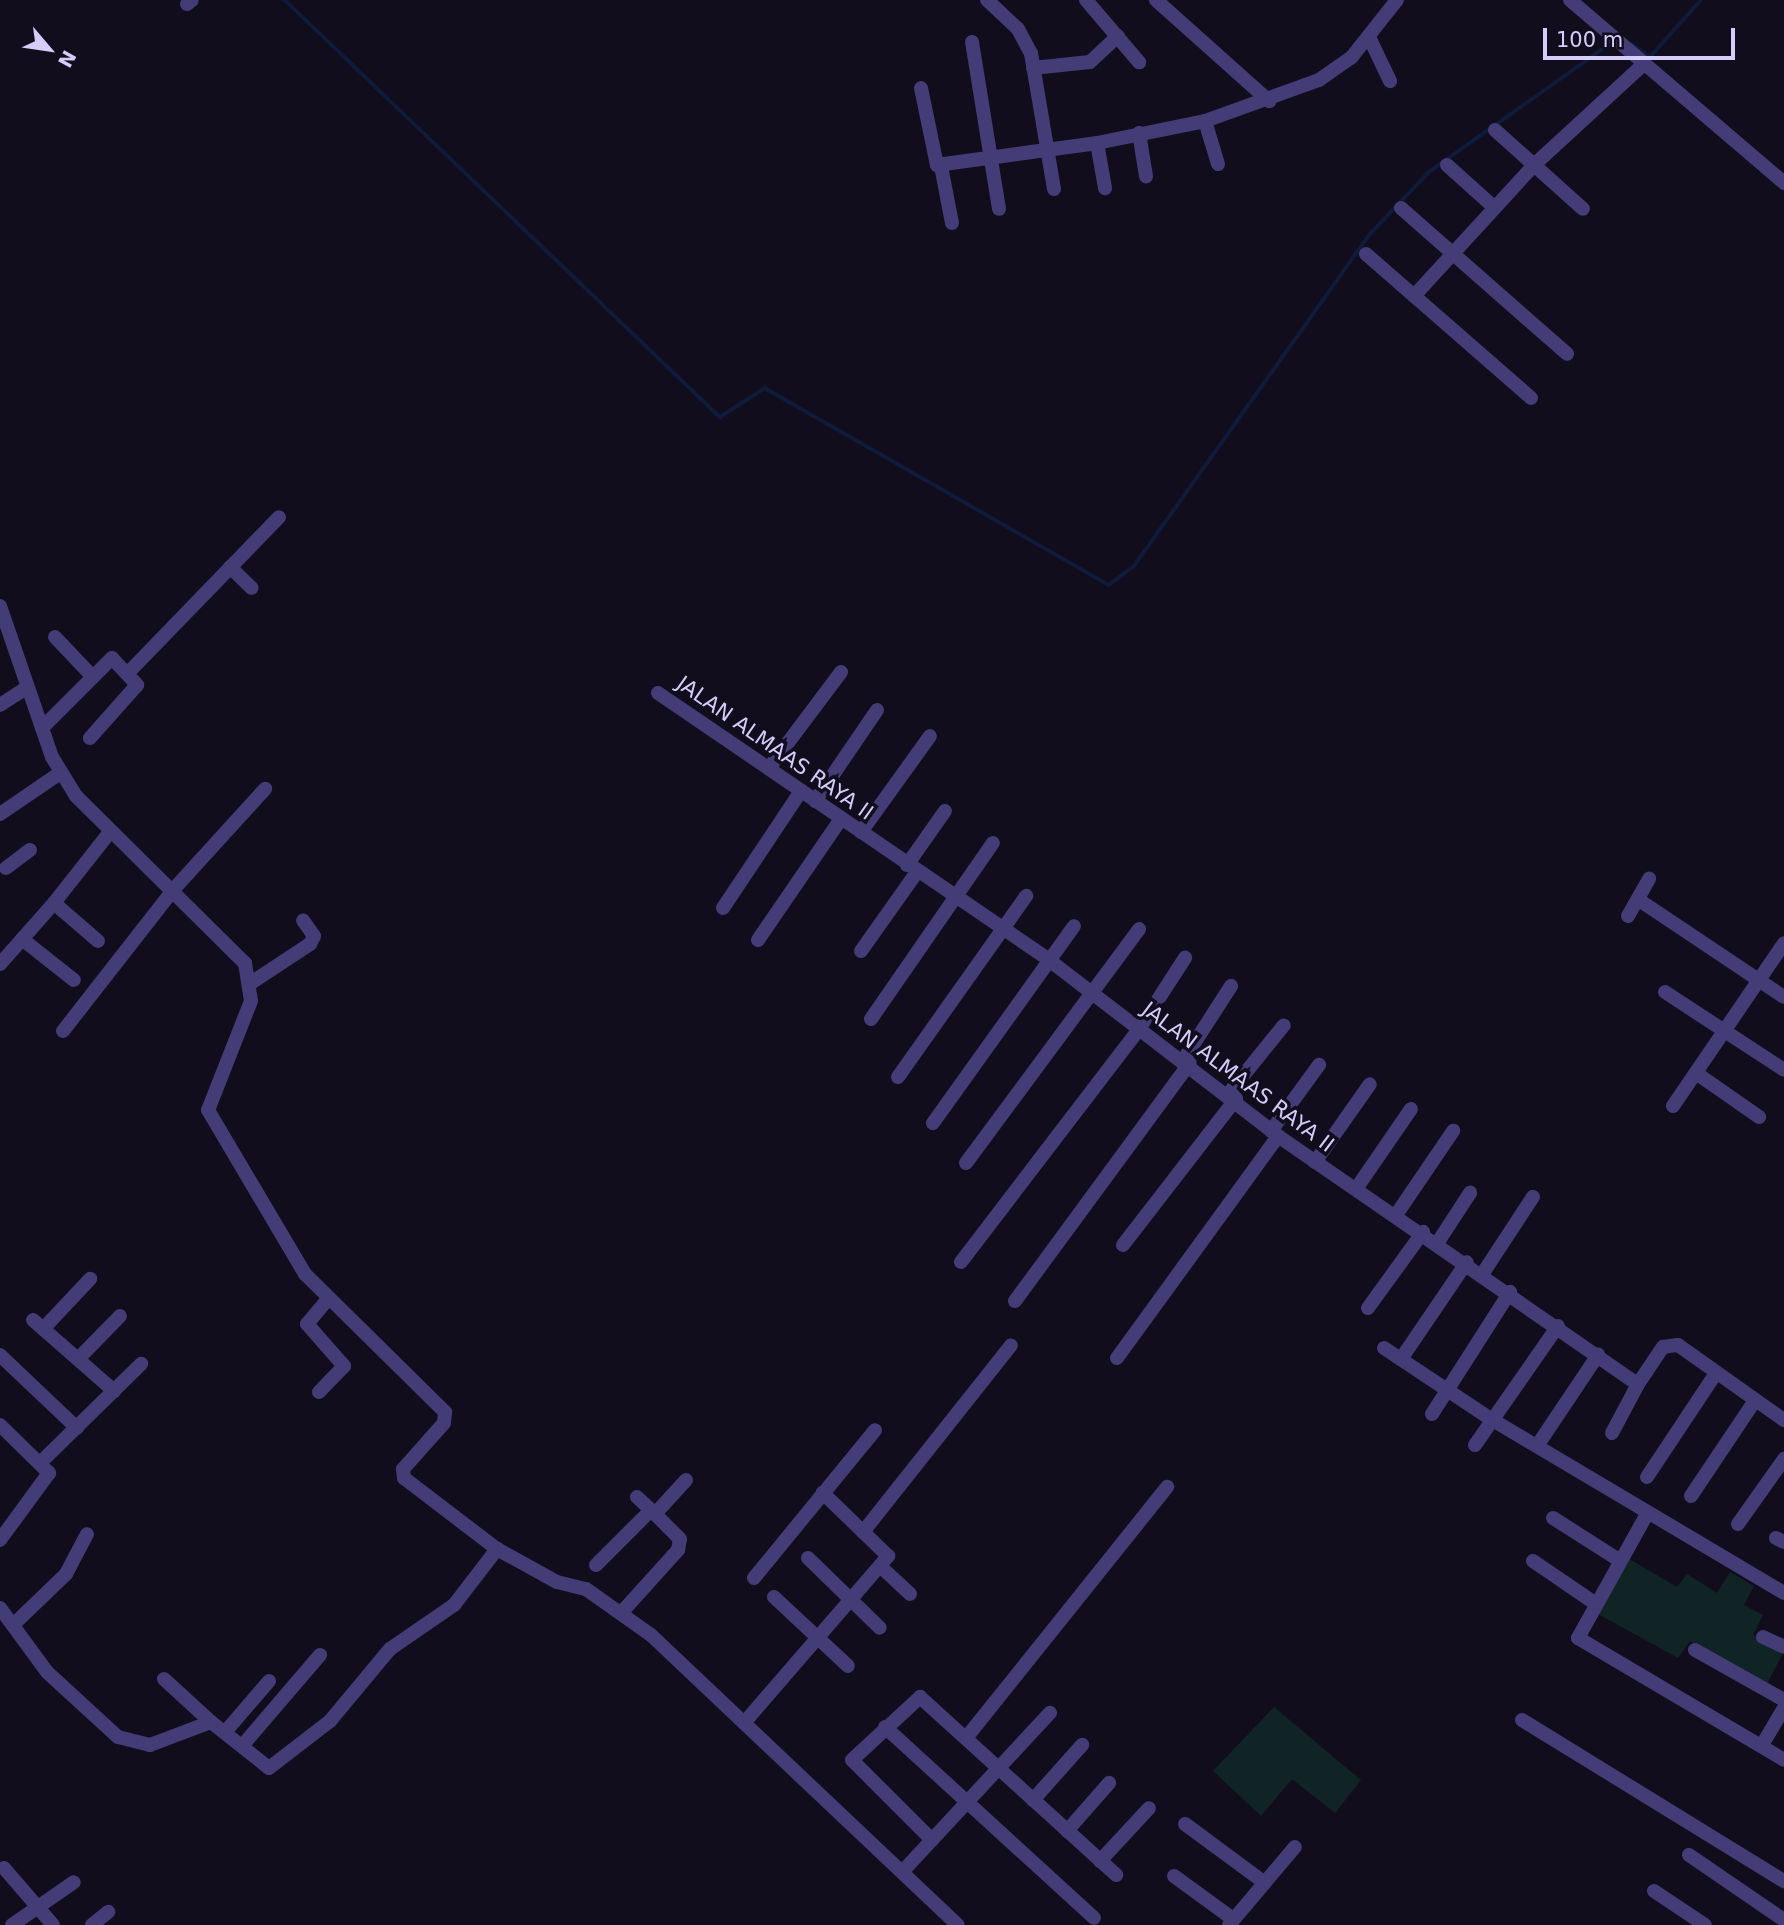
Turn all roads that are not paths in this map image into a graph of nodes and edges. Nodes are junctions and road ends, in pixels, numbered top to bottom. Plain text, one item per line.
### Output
1 (987, 0) edge
2 (1086, 0) edge
3 (1156, 0) edge
4 (1397, 0) edge
5 (1570, 0) edge
6 (1118, 36) junction
7 (1369, 37) junction
8 (972, 42) dead end
9 (1139, 62) dead end
10 (1644, 64) junction
11 (1033, 68) junction
12 (1390, 81) dead end
13 (921, 88) dead end
14 (1269, 101) junction
15 (1205, 121) junction
16 (1495, 130) dead end
17 (1139, 133) junction
18 (1097, 143) junction
19 (1048, 149) junction
20 (992, 157) junction
21 (1218, 164) dead end
22 (1447, 165) dead end
23 (1534, 165) junction
24 (941, 166) junction
25 (1146, 176) dead end
26 (1784, 184) edge
27 (1105, 188) dead end
28 (1054, 189) dead end
29 (1401, 208) dead end
30 (1495, 208) junction
31 (999, 209) dead end
32 (1583, 209) dead end
33 (952, 223) dead end
34 (1366, 254) dead end
35 (1453, 254) junction
36 (1414, 296) junction
37 (1567, 354) dead end
38 (1531, 398) dead end
39 (279, 517) dead end
40 (230, 567) junction
41 (252, 588) dead end
42 (0, 606) edge
43 (55, 636) dead end
44 (841, 672) dead end
45 (128, 673) junction
46 (91, 675) junction
47 (26, 688) junction
48 (658, 693) dead end
49 (0, 705) edge
50 (877, 710) dead end
51 (42, 728) junction
52 (930, 737) dead end
53 (90, 738) dead end
54 (769, 768) junction
55 (61, 773) junction
56 (265, 789) dead end
57 (801, 791) junction
58 (816, 801) junction
59 (945, 811) dead end
60 (0, 814) edge
61 (841, 819) junction
62 (861, 832) junction
63 (109, 833) junction
64 (993, 843) dead end
65 (30, 850) dead end
66 (2, 867) edge
67 (912, 868) junction
68 (1649, 879) dead end
69 (173, 890) junction
70 (1026, 896) dead end
71 (957, 899) junction
72 (1639, 900) junction
73 (54, 903) junction
74 (723, 908) dead end
75 (1628, 916) dead end
76 (303, 920) dead end
77 (1073, 926) dead end
78 (1139, 929) dead end
79 (1002, 930) junction
80 (22, 939) junction
81 (758, 940) dead end
82 (98, 941) dead end
83 (1784, 943) edge
84 (861, 951) dead end
85 (1185, 958) dead end
86 (1049, 960) junction
87 (0, 964) edge
88 (74, 980) dead end
89 (1758, 981) junction
90 (251, 983) junction
91 (1231, 986) dead end
92 (1665, 992) dead end
93 (1094, 995) junction
94 (1784, 996) edge
95 (871, 1018) dead end
96 (1284, 1025) dead end
97 (1139, 1030) junction
98 (1725, 1030) junction
99 (63, 1031) dead end
100 (1187, 1061) junction
101 (1319, 1065) dead end
102 (1784, 1070) edge
103 (1696, 1073) junction
104 (898, 1077) dead end
105 (1370, 1084) dead end
106 (1233, 1096) junction
107 (1673, 1106) dead end
108 (1410, 1109) dead end
109 (1759, 1117) dead end
110 (933, 1123) dead end
111 (1453, 1131) dead end
112 (1275, 1133) junction
113 (1315, 1162) junction
114 (965, 1163) dead end
115 (1356, 1189) junction
116 (1471, 1193) dead end
117 (1533, 1197) dead end
118 (1396, 1215) junction
119 (1423, 1232) junction
120 (1438, 1242) junction
121 (1123, 1245) dead end
122 (961, 1262) dead end
123 (1467, 1262) junction
124 (1483, 1273) junction
125 (90, 1279) dead end
126 (1510, 1292) junction
127 (329, 1298) junction
128 (1015, 1301) dead end
129 (1368, 1308) dead end
130 (120, 1316) dead end
131 (1558, 1326) junction
132 (1011, 1345) dead end
133 (1384, 1348) dead end
134 (1598, 1355) junction
135 (0, 1356) edge
136 (1117, 1358) dead end
137 (78, 1359) junction
138 (1401, 1359) junction
139 (141, 1364) dead end
140 (1716, 1373) junction
141 (1638, 1384) junction
142 (1448, 1389) junction
143 (114, 1391) junction
144 (319, 1392) dead end
145 (1754, 1402) junction
146 (1432, 1414) dead end
147 (1491, 1419) junction
148 (1784, 1420) edge
149 (0, 1424) edge
150 (77, 1428) junction
151 (875, 1430) dead end
152 (1612, 1433) dead end
153 (1475, 1445) dead end
154 (1537, 1446) junction
155 (1784, 1458) edge
156 (42, 1461) junction
157 (1647, 1477) dead end
158 (686, 1480) dead end
159 (1167, 1487) dead end
160 (822, 1493) junction
161 (1691, 1496) dead end
162 (637, 1497) dead end
163 (653, 1512) junction
164 (1647, 1514) junction
165 (1553, 1518) dead end
166 (1738, 1524) dead end
167 (863, 1532) junction
168 (88, 1534) dead end
169 (0, 1540) edge
170 (497, 1549) junction
171 (808, 1558) dead end
172 (1619, 1560) junction
173 (1533, 1561) dead end
174 (596, 1565) dead end
175 (880, 1566) junction
176 (754, 1577) dead end
177 (1784, 1593) edge
178 (910, 1594) dead end
179 (774, 1597) dead end
180 (851, 1600) junction
181 (1593, 1602) junction
182 (0, 1608) edge
183 (622, 1612) junction
184 (13, 1625) junction
185 (880, 1628) dead end
186 (1763, 1637) dead end
187 (817, 1640) junction
188 (1784, 1647) edge
189 (1695, 1650) dead end
190 (320, 1655) dead end
191 (848, 1666) dead end
192 (164, 1679) dead end
193 (270, 1681) dead end
194 (1784, 1700) edge
195 (1784, 1708) edge
196 (1050, 1713) dead end
197 (1522, 1720) dead end
198 (211, 1723) junction
199 (744, 1723) junction
200 (885, 1727) junction
201 (226, 1731) junction
202 (966, 1738) junction
203 (1082, 1745) dead end
204 (1762, 1745) junction
205 (242, 1746) junction
206 (1784, 1760) edge
207 (998, 1769) junction
208 (1109, 1783) dead end
209 (1032, 1800) junction
210 (966, 1804) junction
211 (1149, 1808) dead end
212 (1185, 1824) dead end
213 (1067, 1831) junction
214 (932, 1840) junction
215 (1295, 1847) dead end
216 (1689, 1854) dead end
217 (1100, 1861) junction
218 (1, 1867) edge
219 (903, 1871) junction
220 (1116, 1875) dead end
221 (1174, 1876) dead end
222 (1261, 1880) junction
223 (1784, 1881) edge
224 (74, 1882) dead end
225 (1654, 1891) dead end
226 (38, 1906) junction
227 (108, 1912) dead end
228 (1094, 1918) dead end
229 (1784, 1920) edge
230 (1231, 1922) edge
231 (12, 1925) edge
232 (53, 1925) edge
233 (92, 1925) edge
234 (958, 1925) edge
235 (1705, 1925) edge

1 - 11 street
2 - 6 street
3 - 14 street
4 - 7 street
5 - 10 street
6 - 9 street
6 - 11 street
7 - 12 street
7 - 14 street
8 - 20 street
10 - 23 street
10 - 26 street
11 - 19 street
13 - 24 street
14 - 15 street
15 - 17 street
15 - 21 street
16 - 23 street
17 - 18 street
17 - 25 street
18 - 19 street
18 - 27 street
19 - 20 street
19 - 28 street
20 - 24 street
20 - 31 street
22 - 30 street
23 - 30 street
23 - 32 street
24 - 33 street
29 - 35 street
30 - 35 street
34 - 36 street
35 - 36 street
35 - 37 street
36 - 38 street
39 - 40 street
40 - 41 street
40 - 45 street
42 - 47 street
43 - 46 street
44 - 54 street
45 - 46 street
45 - 53 street
46 - 51 street
47 - 49 street
47 - 51 street
48 - 54 street, JALAN ALMAAS RAYA II
50 - 58 street
51 - 55 street
52 - 62 street
54 - 57 street, JALAN ALMAAS RAYA II
55 - 60 street
55 - 63 street
56 - 69 street
57 - 58 street, JALAN ALMAAS RAYA II
57 - 74 street
58 - 61 street, JALAN ALMAAS RAYA II
59 - 67 street
61 - 62 street, JALAN ALMAAS RAYA II
61 - 81 street
62 - 67 street, JALAN ALMAAS RAYA II
63 - 69 street
63 - 73 street
64 - 71 street
65 - 66 street
67 - 71 street, JALAN ALMAAS RAYA II
67 - 84 street
68 - 72 street
69 - 90 street
69 - 99 street
70 - 79 street
71 - 79 street, JALAN ALMAAS RAYA II
71 - 95 street
72 - 75 street
72 - 89 street
73 - 80 street
73 - 82 street
76 - 90 street
77 - 86 street
78 - 93 street
79 - 86 street, JALAN ALMAAS RAYA II
79 - 104 street
80 - 87 street
80 - 88 street
83 - 89 street
85 - 97 street
86 - 93 street, JALAN ALMAAS RAYA II
86 - 110 street
89 - 94 street
89 - 98 street
90 - 127 street
91 - 100 street
92 - 98 street
93 - 97 street, JALAN ALMAAS RAYA II
93 - 114 street
96 - 106 street
97 - 100 street, JALAN ALMAAS RAYA II
97 - 122 street
98 - 102 street
98 - 103 street
100 - 106 street, JALAN ALMAAS RAYA II
100 - 128 street
101 - 112 street
103 - 107 street
103 - 109 street
105 - 113 street
106 - 112 street, JALAN ALMAAS RAYA II
106 - 121 street
108 - 115 street
111 - 118 street
112 - 113 street, JALAN ALMAAS RAYA II
112 - 136 street
113 - 115 street, JALAN ALMAAS RAYA II
115 - 118 street, JALAN ALMAAS RAYA II
116 - 120 street
117 - 124 street
118 - 119 street, JALAN ALMAAS RAYA II
119 - 120 street, JALAN ALMAAS RAYA II
119 - 129 street
120 - 123 street, JALAN ALMAAS RAYA II
123 - 124 street, JALAN ALMAAS RAYA II
123 - 138 street
124 - 126 street, JALAN ALMAAS RAYA II
125 - 137 street
126 - 131 street, JALAN ALMAAS RAYA II
126 - 142 street
127 - 144 street
127 - 170 street
130 - 137 street
131 - 134 street, JALAN ALMAAS RAYA II
131 - 147 street
132 - 167 street
133 - 138 street
134 - 141 street, JALAN ALMAAS RAYA II
134 - 154 street
135 - 150 street
137 - 143 street
138 - 142 street
139 - 143 street
140 - 141 street
140 - 145 street
140 - 157 street
141 - 152 street
142 - 146 street
142 - 147 street
143 - 150 street
145 - 148 street
145 - 161 street
147 - 153 street
147 - 154 street
149 - 156 street
150 - 156 street
151 - 160 street
154 - 164 street
155 - 166 street
156 - 169 street
158 - 163 street
159 - 202 street
160 - 167 street
160 - 176 street
162 - 163 street
163 - 174 street
163 - 183 street
164 - 172 street
164 - 177 street
165 - 172 street
167 - 175 street
168 - 184 street
170 - 183 street
170 - 205 street
171 - 180 street
172 - 181 street
173 - 181 street
175 - 178 street
175 - 180 street
179 - 187 street
180 - 185 street
180 - 187 street
181 - 204 street
182 - 184 street
183 - 199 street
184 - 198 street
186 - 188 street
187 - 191 street
187 - 199 street
189 - 194 street
190 - 205 street
192 - 198 street
193 - 201 street
195 - 204 street
196 - 207 street
197 - 223 street
198 - 201 street
199 - 219 street
200 - 202 street
200 - 210 street
200 - 214 street
201 - 205 street
202 - 207 street
203 - 209 street
204 - 206 street
207 - 209 street
207 - 210 street
208 - 213 street
209 - 213 street
210 - 214 street
210 - 228 street
211 - 217 street
212 - 222 street
213 - 217 street
214 - 219 street
215 - 222 street
216 - 229 street
217 - 220 street
218 - 226 street
219 - 234 street
221 - 230 street
222 - 230 street
224 - 226 street
225 - 235 street
226 - 231 street
226 - 232 street
227 - 233 street

